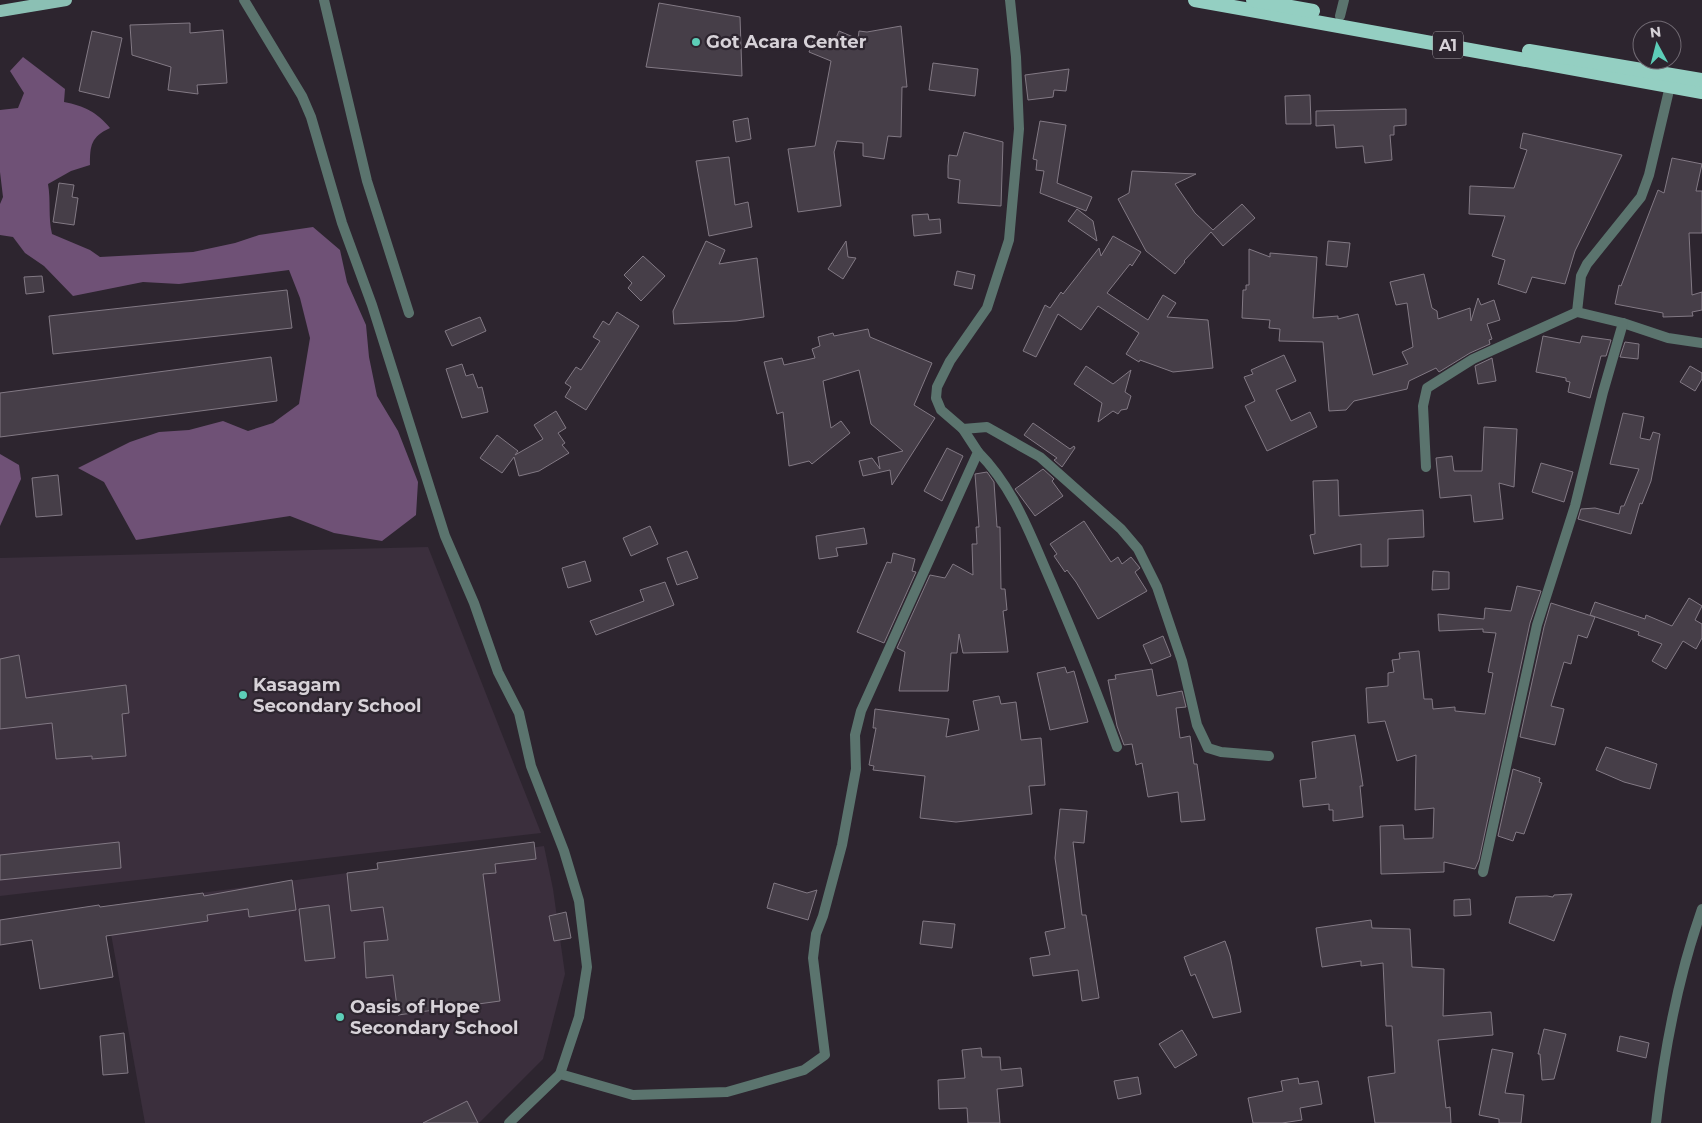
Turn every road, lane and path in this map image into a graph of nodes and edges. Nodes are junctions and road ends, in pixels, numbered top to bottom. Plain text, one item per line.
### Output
1 (66, 0) edge
2 (244, 0) edge
3 (324, 0) edge
4 (1010, 0) edge
5 (1194, 0) edge
6 (1253, 0) edge
7 (1344, 0) edge
8 (0, 11) edge
9 (1340, 16) junction
10 (1702, 80) edge
11 (1670, 86) junction
12 (1702, 92) edge
13 (1577, 312) junction
14 (409, 313) dead end
15 (1623, 323) junction
16 (1702, 343) edge
17 (963, 429) junction
18 (978, 452) junction
19 (1426, 467) dead end
20 (1117, 748) dead end
21 (1269, 756) dead end
22 (1482, 872) dead end
23 (1702, 909) edge
24 (560, 1074) junction
25 (509, 1123) edge
26 (1656, 1123) edge

1 - 8 main road
2 - 24 street
3 - 14 street
4 - 17 street
5 - 11 highway, A1
6 - 9 highway, A1
7 - 9 street
9 - 10 highway, A1
11 - 12 highway, A1
11 - 13 street
13 - 15 street
13 - 19 street
15 - 16 street
15 - 22 street
17 - 18 street
17 - 21 street
18 - 20 street
18 - 24 street
23 - 26 street
24 - 25 street

